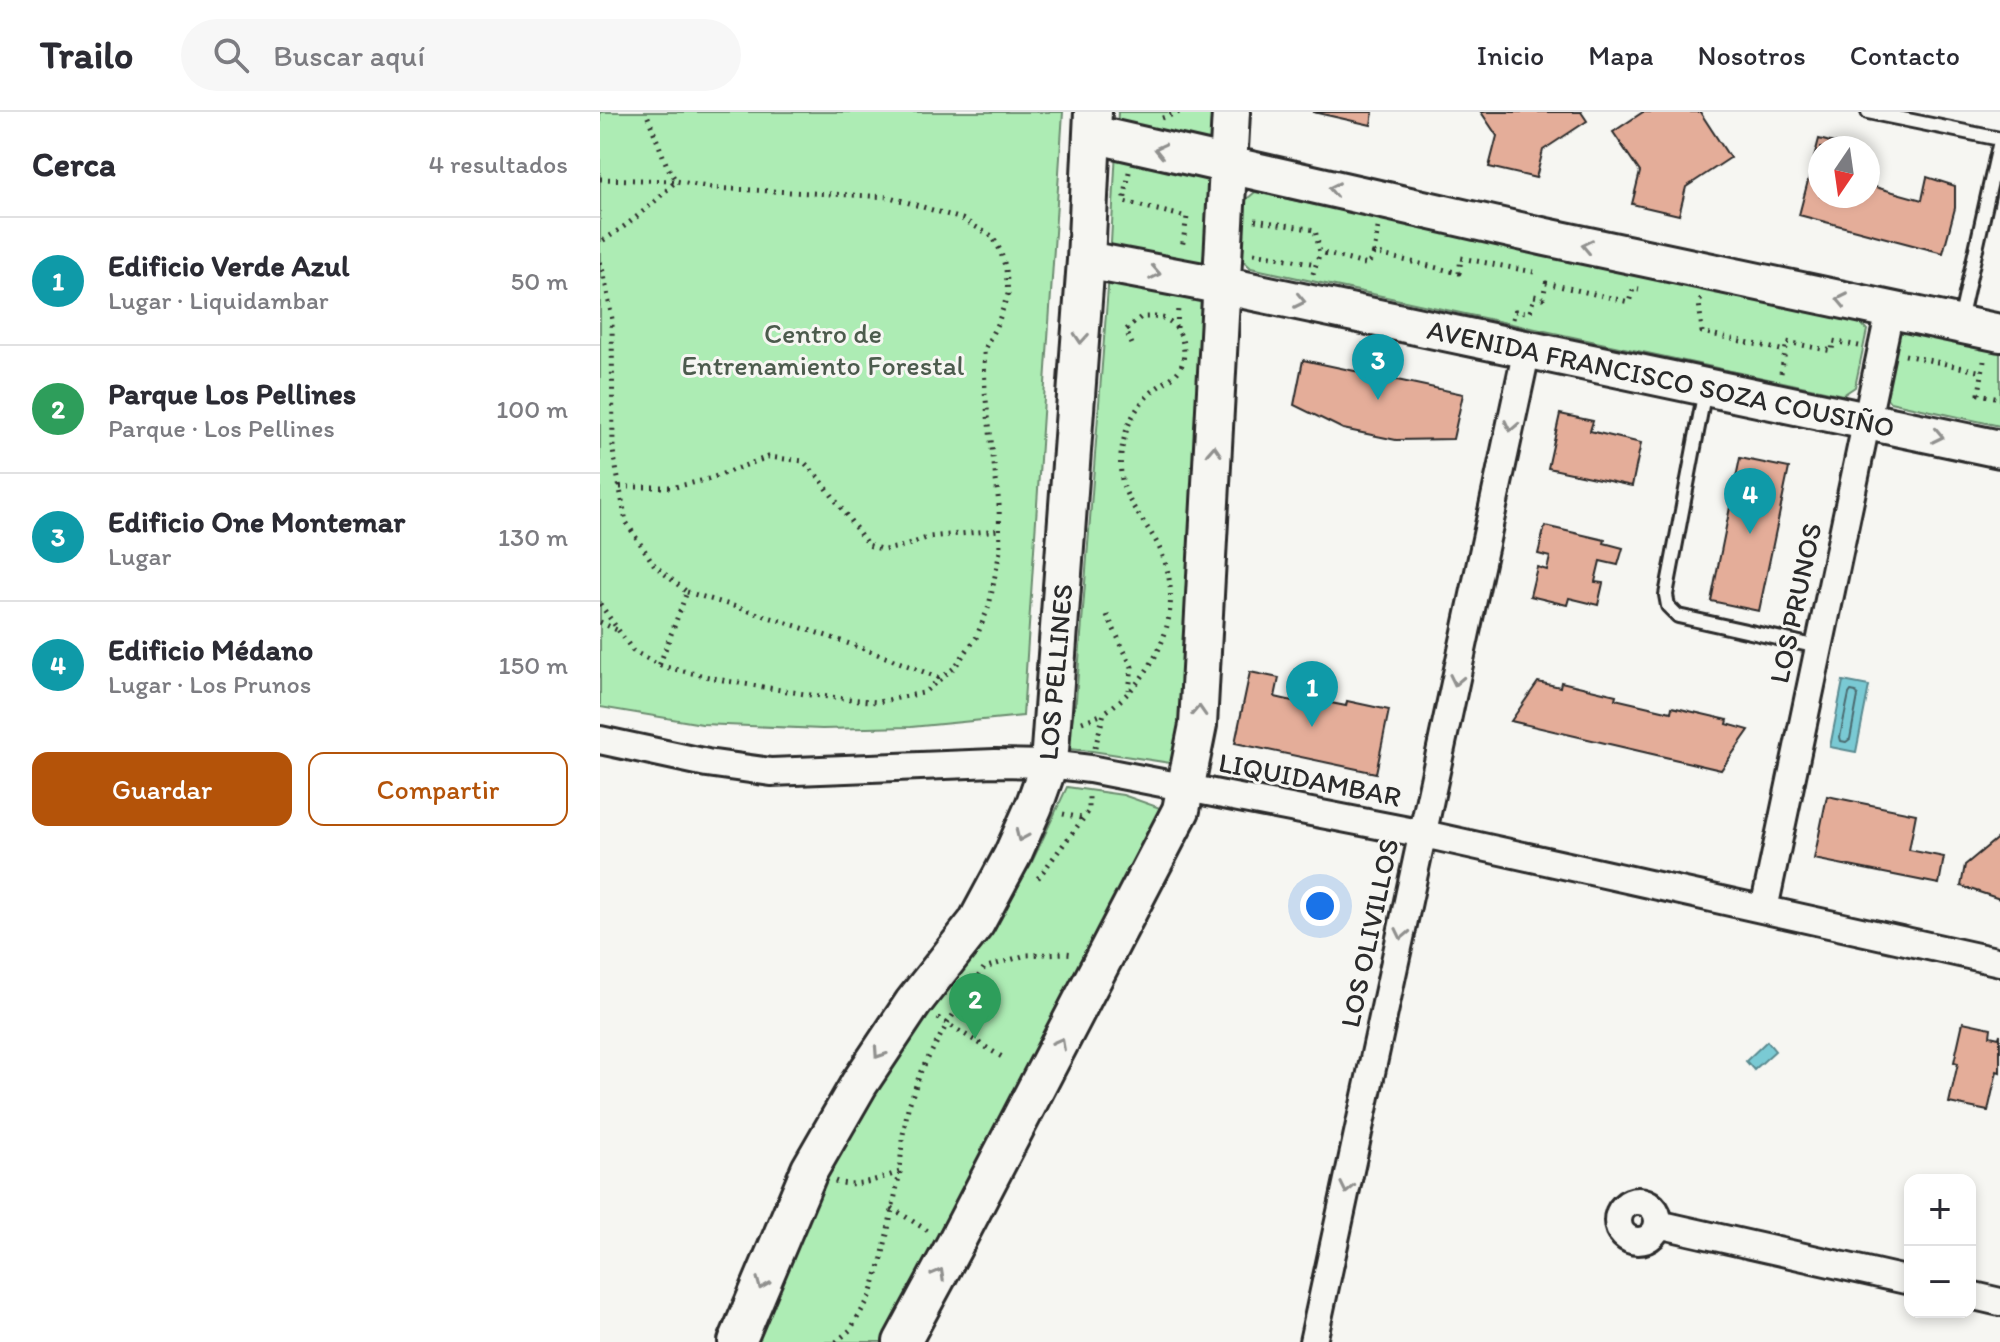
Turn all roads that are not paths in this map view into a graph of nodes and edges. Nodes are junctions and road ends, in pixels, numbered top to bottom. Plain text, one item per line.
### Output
1 (1231, 112) edge
2 (1868, 112) edge
3 (1092, 123) edge
4 (2000, 140) edge
5 (1229, 166) junction
6 (1086, 260) junction
7 (1223, 286) junction
8 (1890, 310) junction
9 (1983, 330) edge
10 (1517, 347) junction
11 (1706, 387) junction
12 (1867, 421) junction
13 (2000, 449) edge
14 (1818, 647) junction
15 (600, 740) edge
16 (1049, 764) junction
17 (1187, 788) junction
18 (1424, 834) junction
19 (1764, 909) junction
20 (2000, 962) edge
21 (1658, 1224) dead end
22 (1904, 1280) edge
23 (1976, 1296) edge
24 (2000, 1302) edge
25 (737, 1342) edge
26 (902, 1342) edge
27 (1313, 1342) edge

1 - 5 main road
2 - 4 lane
5 -> 3 main road
3 - 6 main road, LOS PELLINES
4 - 9 lane
5 - 7 main road
8 -> 5 main road
6 -> 7 main road, AVENIDA FRANCISCO SOZA COUSIÑO
6 -> 16 main road, LOS PELLINES
7 -> 10 main road, AVENIDA FRANCISCO SOZA COUSIÑO
17 -> 7 main road
8 - 9 main road
8 - 12 street, LOS PRUNOS
10 - 11 main road, AVENIDA FRANCISCO SOZA COUSIÑO
10 -> 18 street, LOS OLIVILLOS
11 - 12 main road, AVENIDA FRANCISCO SOZA COUSIÑO
11 - 14 lane
12 -> 13 main road, AVENIDA FRANCISCO SOZA COUSIÑO
12 - 14 street, LOS PRUNOS
14 - 19 street, LOS PRUNOS
15 - 16 street, LIQUIDAMBAR
16 - 17 street, LIQUIDAMBAR
16 -> 25 main road, LOS PELLINES
17 - 18 street, LIQUIDAMBAR
26 -> 17 main road
18 - 19 street, LIQUIDAMBAR
18 -> 27 street, LOS OLIVILLOS
19 - 20 street, LIQUIDAMBAR
21 - 22 street
23 - 24 street

